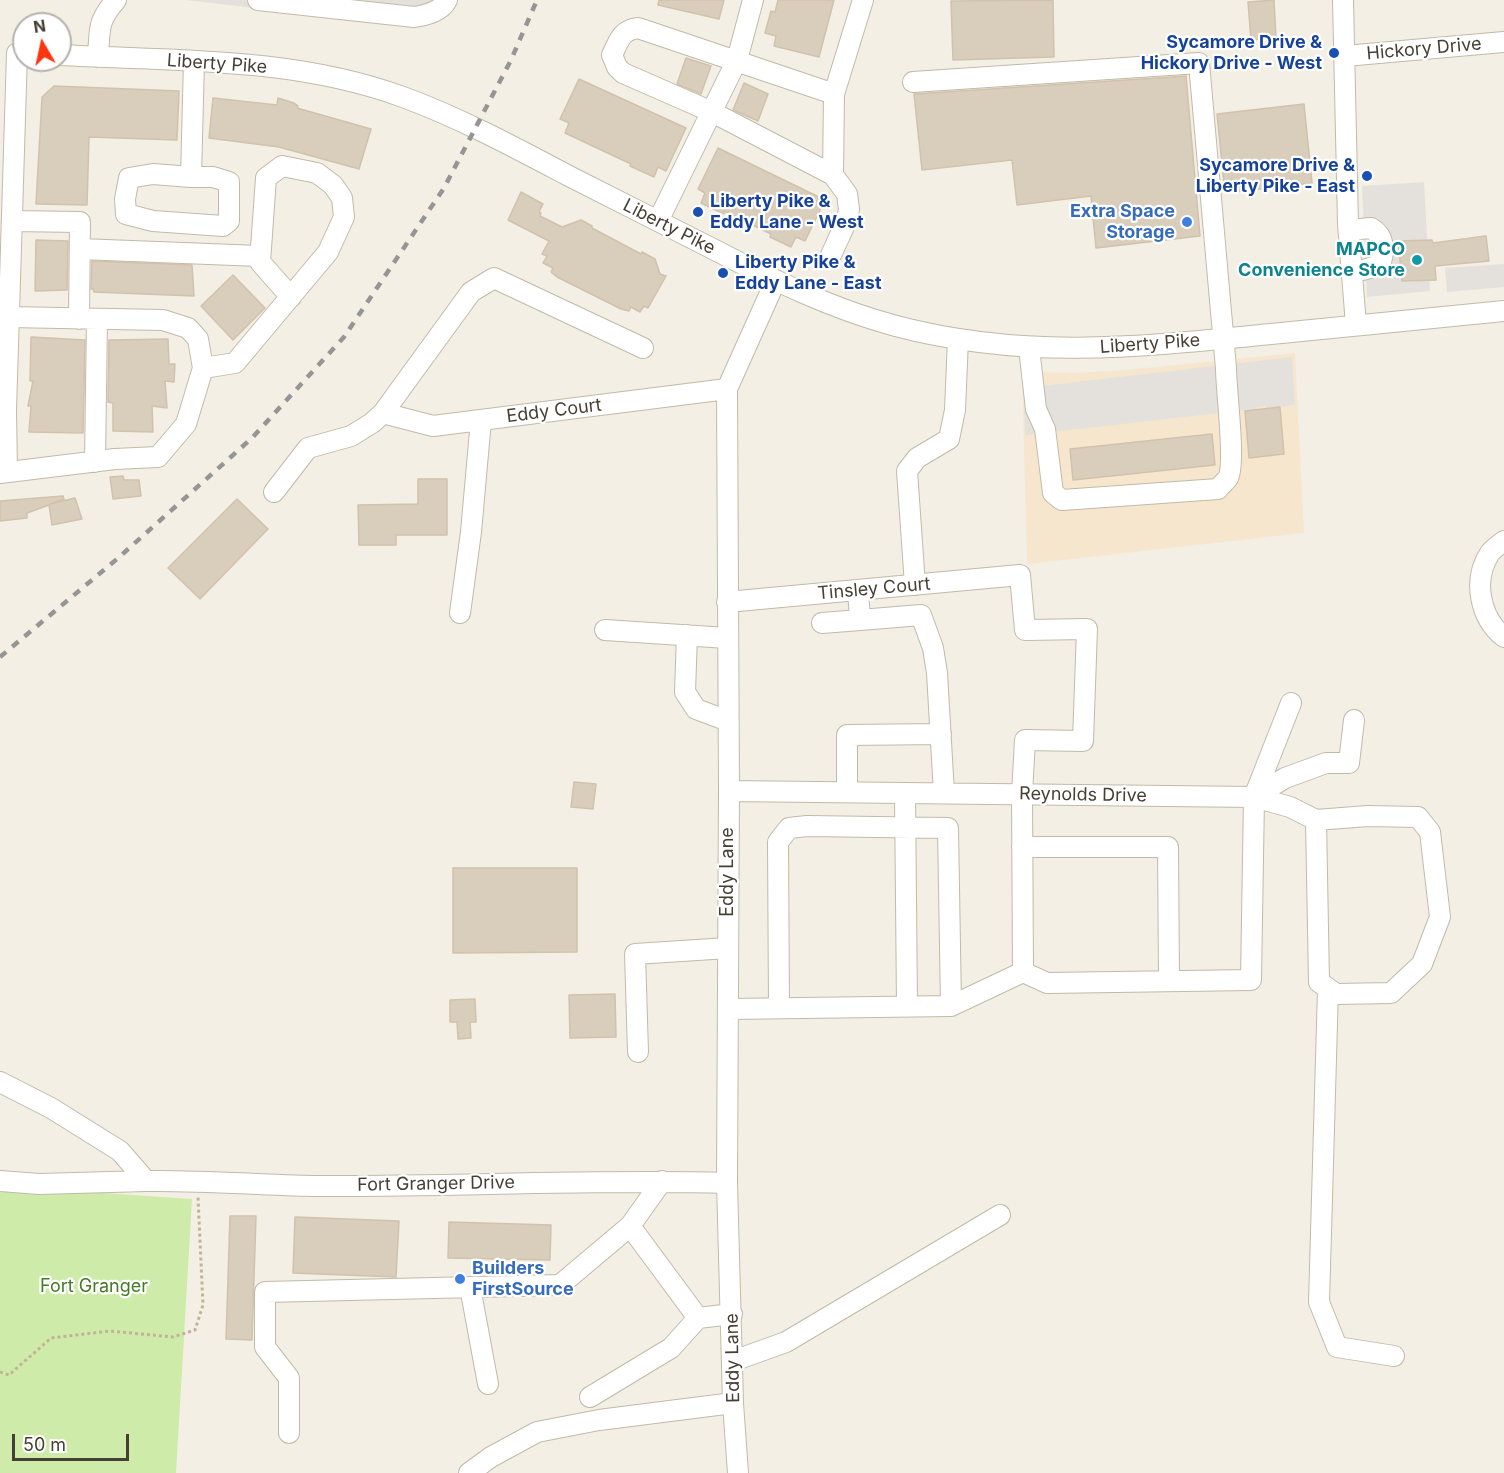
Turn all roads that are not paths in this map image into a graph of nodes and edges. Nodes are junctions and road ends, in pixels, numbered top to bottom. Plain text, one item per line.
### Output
1 (110, 0) edge
2 (258, 0) edge
3 (447, 0) edge
4 (753, 0) edge
5 (863, 0) edge
6 (1343, 0) edge
7 (1504, 42) edge
8 (72, 56) edge
9 (1345, 56) junction
10 (98, 57) junction
11 (194, 61) junction
12 (736, 62) junction
13 (14, 72) edge
14 (913, 82) dead end
15 (834, 94) junction
16 (711, 112) junction
17 (833, 175) junction
18 (191, 177) junction
19 (12, 221) junction
20 (658, 221) junction
21 (1349, 230) junction
22 (80, 249) junction
23 (831, 255) dead end
24 (260, 256) junction
25 (1352, 270) junction
26 (775, 282) junction
27 (291, 297) junction
28 (1504, 311) edge
29 (9, 317) junction
30 (88, 319) junction
31 (1356, 325) junction
32 (958, 339) junction
33 (1222, 339) junction
34 (643, 348) dead end
35 (1029, 348) junction
36 (203, 368) junction
37 (727, 389) junction
38 (383, 413) junction
39 (481, 420) junction
40 (95, 462) junction
41 (3, 472) edge
42 (274, 492) dead end
43 (1504, 541) edge
44 (915, 585) junction
45 (858, 590) junction
46 (727, 602) junction
47 (460, 613) dead end
48 (860, 620) junction
49 (822, 623) dead end
50 (605, 630) dead end
51 (687, 635) junction
52 (1504, 637) edge
53 (727, 638) junction
54 (1291, 703) dead end
55 (1354, 720) dead end
56 (728, 721) junction
57 (941, 734) junction
58 (729, 791) junction
59 (847, 792) junction
60 (905, 793) junction
61 (944, 793) junction
62 (1022, 794) junction
63 (1254, 797) junction
64 (1316, 820) junction
65 (905, 827) junction
66 (1022, 847) junction
67 (728, 948) junction
68 (1023, 972) junction
69 (1169, 980) junction
70 (1328, 989) junction
71 (907, 1006) junction
72 (951, 1006) junction
73 (778, 1008) junction
74 (728, 1009) junction
75 (638, 1052) dead end
76 (0, 1082) edge
77 (0, 1181) edge
78 (146, 1181) junction
79 (662, 1181) junction
80 (727, 1183) junction
81 (1000, 1215) dead end
82 (630, 1226) junction
83 (470, 1287) junction
84 (732, 1314) junction
85 (698, 1318) junction
86 (1394, 1356) dead end
87 (733, 1361) junction
88 (488, 1384) dead end
89 (590, 1397) dead end
90 (733, 1403) junction
91 (289, 1433) dead end
92 (469, 1473) edge
93 (738, 1473) edge

1 - 10 street
2 - 3 street
4 - 12 street
5 - 15 street
6 - 9 street
7 - 9 street, Hickory Drive
8 - 10 street, Liberty Pike
9 - 21 street
10 - 11 street, Liberty Pike
11 - 18 street
11 - 20 street, Liberty Pike
12 - 15 street
12 - 16 street
12 - 16 street
13 - 19 street
14 - 33 street
15 - 17 street
16 - 17 street
16 - 20 street
17 - 23 street
18 - 18 street
19 - 22 street
19 - 29 street
20 - 26 street, Liberty Pike
21 - 25 street
21 - 25 street
22 - 24 street
22 - 30 street
24 - 27 street
24 - 27 street
25 - 31 street
26 - 32 street, Liberty Pike
26 - 37 street, Eddy Lane
27 - 36 street
28 - 31 street, Liberty Pike
29 - 30 street
29 - 41 street
30 - 36 street
30 - 40 street
31 - 33 street, Liberty Pike
32 - 35 street, Liberty Pike
32 - 44 street
33 - 35 street, Liberty Pike
33 - 35 street
34 - 38 street
36 - 40 street
37 - 39 street, Eddy Court
37 - 46 street, Eddy Lane
38 - 39 street, Eddy Court
38 - 42 street
39 - 47 street
40 - 41 street
43 - 52 street
44 - 45 street, Tinsley Court
44 - 62 street, Tinsley Court
45 - 46 street, Tinsley Court
45 - 48 street
46 - 53 street, Eddy Lane
48 - 49 street
48 - 57 street
50 - 51 street
51 - 53 street
51 - 56 street
53 - 56 street, Eddy Lane
54 - 63 street
55 - 63 street
56 - 58 street, Eddy Lane
57 - 59 street
57 - 61 street
58 - 59 street, Reynolds Drive
58 - 67 street, Eddy Lane
59 - 60 street, Reynolds Drive
60 - 61 street, Reynolds Drive
60 - 65 street
61 - 62 street, Reynolds Drive
62 - 63 street, Reynolds Drive
62 - 66 street
63 - 64 street, Reynolds Drive
63 - 69 street
64 - 70 street
64 - 70 street
65 - 71 street
65 - 72 street
65 - 73 street
66 - 68 street
66 - 69 street
67 - 74 street, Eddy Lane
67 - 75 street
68 - 69 street
68 - 72 street
70 - 86 street
71 - 72 street
71 - 73 street
73 - 74 street
74 - 80 street, Eddy Lane
76 - 78 street
77 - 78 street, Fort Granger Drive
78 - 79 street, Fort Granger Drive
79 - 80 street, Fort Granger Drive
79 - 82 street
80 - 84 street, Eddy Lane
81 - 87 street
82 - 83 street
82 - 85 street
83 - 88 street
83 - 91 street
84 - 85 street
84 - 87 street, Eddy Lane
85 - 89 street
87 - 90 street, Eddy Lane
90 - 92 street
90 - 93 street, Eddy Lane

